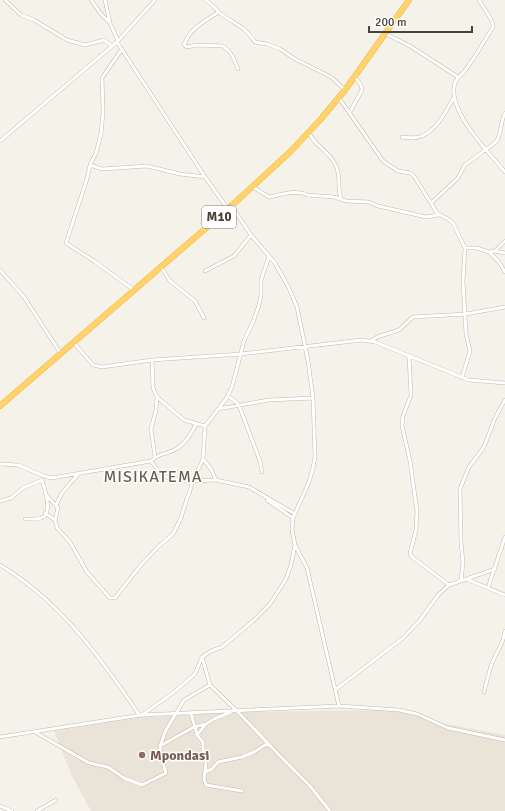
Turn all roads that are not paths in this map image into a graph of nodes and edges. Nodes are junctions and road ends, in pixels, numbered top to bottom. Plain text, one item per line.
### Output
1 (5, 0) edge
2 (91, 0) edge
3 (105, 0) edge
4 (155, 0) edge
5 (205, 0) edge
6 (479, 0) edge
7 (407, 1) edge
8 (219, 12) junction
9 (110, 23) junction
10 (386, 34) junction
11 (118, 41) junction
12 (112, 46) junction
13 (122, 49) junction
14 (238, 69) dead end
15 (355, 77) junction
16 (458, 77) junction
17 (345, 90) junction
18 (454, 97) junction
19 (339, 98) junction
20 (350, 112) junction
21 (505, 112) edge
22 (308, 132) junction
23 (402, 137) dead end
24 (0, 141) edge
25 (487, 150) junction
26 (90, 165) junction
27 (505, 172) edge
28 (205, 177) junction
29 (253, 186) junction
30 (341, 199) junction
31 (431, 203) junction
32 (228, 209) junction
33 (439, 215) junction
34 (251, 235) junction
35 (505, 241) edge
36 (465, 248) junction
37 (495, 251) junction
38 (489, 252) junction
39 (505, 253) edge
40 (269, 256) junction
41 (161, 267) junction
42 (0, 270) edge
43 (205, 271) dead end
44 (505, 272) edge
45 (134, 290) junction
46 (505, 307) edge
47 (466, 314) junction
48 (204, 318) dead end
49 (371, 341) junction
50 (74, 343) junction
51 (306, 347) junction
52 (61, 354) junction
53 (241, 354) junction
54 (409, 356) junction
55 (152, 360) junction
56 (462, 378) junction
57 (505, 383) edge
58 (228, 396) junction
59 (157, 397) junction
60 (313, 398) junction
61 (505, 400) edge
62 (238, 404) junction
63 (0, 406) edge
64 (218, 409) junction
65 (196, 424) junction
66 (205, 426) junction
67 (155, 457) junction
68 (203, 459) junction
69 (151, 462) junction
70 (0, 464) edge
71 (262, 472) dead end
72 (79, 473) junction
73 (43, 478) junction
74 (216, 480) junction
75 (193, 481) junction
76 (46, 494) junction
77 (264, 497) junction
78 (0, 501) edge
79 (56, 505) junction
80 (45, 513) junction
81 (295, 514) junction
82 (293, 518) junction
83 (25, 519) dead end
84 (55, 520) junction
85 (505, 537) edge
86 (295, 545) junction
87 (0, 565) edge
88 (495, 569) junction
89 (466, 579) junction
90 (461, 580) junction
91 (449, 585) junction
92 (488, 588) junction
93 (505, 594) edge
94 (505, 631) edge
95 (202, 657) junction
96 (210, 685) junction
97 (335, 690) junction
98 (484, 692) dead end
99 (339, 706) junction
100 (232, 711) junction
101 (237, 711) junction
102 (191, 713) junction
103 (176, 714) junction
104 (141, 715) junction
105 (206, 724) junction
106 (194, 728) junction
107 (35, 732) junction
108 (196, 735) junction
109 (0, 737) edge
110 (505, 740) edge
111 (268, 743) junction
112 (160, 746) junction
113 (205, 772) junction
114 (242, 792) dead end
115 (56, 800) dead end
116 (0, 806) edge
117 (12, 811) edge
118 (37, 811) edge
119 (330, 811) edge

1 - 12 street
2 - 9 street
3 - 9 street
4 - 11 street
5 - 8 street
6 - 16 street
7 - 10 highway, M10
8 - 14 street
8 - 17 street
9 - 11 street
10 - 15 highway, M10
10 - 16 street
11 - 12 street
11 - 13 street
12 - 24 street
13 - 26 street
13 - 28 street
15 - 17 highway, M10
15 - 20 street
16 - 18 street
17 - 19 highway, M10
18 - 23 street
18 - 25 street
19 - 20 street
19 - 22 highway, M10
20 - 31 street
21 - 25 street
22 - 29 highway, M10
22 - 30 street
25 - 27 street
25 - 31 street
26 - 28 street
26 - 45 street
28 - 32 street
29 - 30 street
29 - 32 highway, M10
30 - 33 street
31 - 33 street
32 - 34 street
32 - 41 highway, M10
33 - 36 street
34 - 40 street
34 - 43 street
35 - 37 street
36 - 38 street
36 - 47 street
37 - 38 street
37 - 39 street
38 - 44 street
40 - 51 street
40 - 53 street
41 - 45 highway, M10
41 - 48 street
42 - 52 street
45 - 50 highway, M10
46 - 47 street
47 - 49 street
47 - 56 street
49 - 51 street
49 - 54 street
50 - 52 highway, M10
50 - 55 street
51 - 53 street
51 - 60 street
52 - 63 highway, M10
53 - 55 street
53 - 58 street
54 - 56 street
54 - 91 street
55 - 59 street
56 - 57 street
58 - 62 street
58 - 64 street
59 - 65 street
59 - 67 street
60 - 62 street
60 - 81 street
61 - 90 street
62 - 64 street
62 - 71 street
64 - 66 street
65 - 66 street
65 - 67 street
66 - 68 street
67 - 69 street
68 - 74 street
68 - 75 street
69 - 72 street
69 - 75 street
70 - 73 street
72 - 73 street
72 - 79 street
73 - 76 street
73 - 78 street
74 - 75 street
74 - 77 street
75 - 84 street
76 - 79 street
76 - 80 street
77 - 81 street
77 - 82 street
79 - 84 street
80 - 83 street
80 - 84 street
81 - 82 street
82 - 86 street
85 - 88 street
86 - 95 street
86 - 97 street
87 - 104 street
88 - 89 street
88 - 92 street
89 - 90 street
89 - 92 street
90 - 91 street
91 - 97 street
92 - 93 street
94 - 98 street
95 - 96 street
95 - 104 street
96 - 101 street
96 - 103 street
97 - 99 street
99 - 101 street
99 - 110 street
100 - 101 street
100 - 102 street
100 - 105 street
101 - 111 street
102 - 103 street
102 - 106 street
103 - 104 street
103 - 112 street
104 - 107 street
105 - 106 street
105 - 108 street
106 - 108 street
106 - 112 street
107 - 109 street
107 - 112 street
108 - 113 street
111 - 113 street
111 - 119 street
113 - 114 street
115 - 118 street
116 - 117 street

